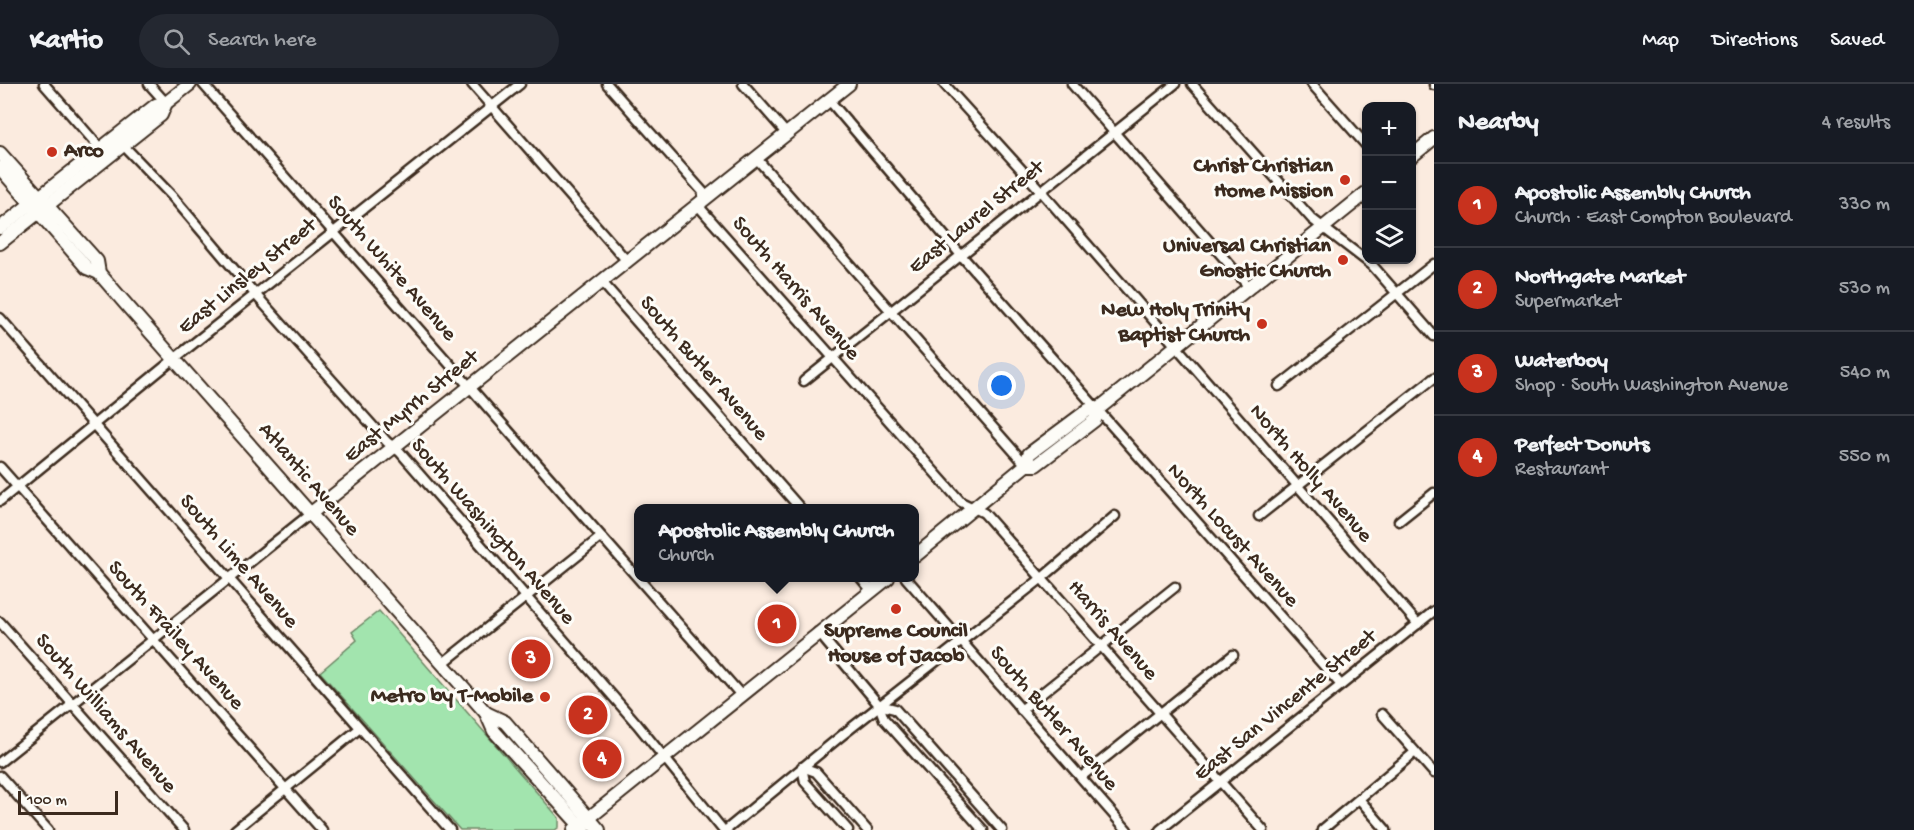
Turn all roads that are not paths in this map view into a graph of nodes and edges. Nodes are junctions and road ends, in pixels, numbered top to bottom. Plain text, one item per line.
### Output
1 (44, 84) edge
2 (149, 84) edge
3 (190, 84) edge
4 (203, 84) edge
5 (472, 84) edge
6 (520, 84) edge
7 (607, 84) edge
8 (743, 84) edge
9 (849, 84) edge
10 (944, 84) edge
11 (1072, 84) edge
12 (1175, 84) edge
13 (1192, 84) edge
14 (1312, 84) edge
15 (829, 100) junction
16 (166, 103) junction
17 (492, 106) junction
18 (1114, 131) junction
19 (786, 134) junction
20 (1434, 138) edge
21 (1362, 140) edge
22 (123, 145) junction
23 (100, 148) junction
24 (0, 153) edge
25 (1416, 153) edge
26 (757, 159) junction
27 (0, 168) edge
28 (1040, 190) junction
29 (1362, 196) edge
30 (702, 201) junction
31 (39, 204) junction
32 (0, 228) edge
33 (1323, 229) junction
34 (334, 231) junction
35 (0, 243) edge
36 (960, 254) junction
37 (627, 261) junction
38 (1434, 264) edge
39 (602, 281) junction
40 (1250, 288) junction
41 (255, 294) junction
42 (1397, 294) junction
43 (891, 310) junction
44 (0, 318) edge
45 (1434, 336) edge
46 (1176, 346) junction
47 (831, 358) junction
48 (174, 359) junction
49 (1434, 378) edge
50 (804, 381) dead end
51 (471, 386) junction
52 (1279, 386) dead end
53 (1097, 410) junction
54 (94, 425) junction
55 (394, 447) junction
56 (1026, 465) junction
57 (0, 466) edge
58 (1297, 486) junction
59 (18, 487) junction
60 (1434, 494) edge
61 (0, 501) edge
62 (797, 504) edge
63 (974, 508) junction
64 (310, 514) junction
65 (1115, 516) dead end
66 (1259, 516) dead end
67 (1399, 521) dead end
68 (601, 537) junction
69 (919, 553) edge
70 (634, 574) edge
71 (1042, 578) junction
72 (229, 579) junction
73 (641, 582) edge
74 (864, 582) edge
75 (882, 582) edge
76 (909, 582) edge
77 (1175, 586) dead end
78 (871, 590) junction
79 (526, 597) junction
80 (1434, 611) edge
81 (0, 622) edge
82 (1418, 624) junction
83 (818, 632) junction
84 (153, 639) junction
85 (961, 642) junction
86 (1101, 646) junction
87 (1233, 655) dead end
88 (442, 664) junction
89 (1341, 685) junction
90 (741, 695) junction
91 (72, 704) junction
92 (879, 705) junction
93 (1021, 710) junction
94 (1161, 714) junction
95 (1382, 714) dead end
96 (360, 729) junction
97 (1415, 752) junction
98 (664, 757) junction
99 (0, 762) edge
100 (802, 767) junction
101 (1434, 773) edge
102 (0, 776) edge
103 (1081, 777) junction
104 (1221, 782) junction
105 (286, 788) junction
106 (1360, 800) junction
107 (582, 826) edge
108 (48, 830) edge
109 (184, 830) edge
110 (235, 830) edge
111 (322, 830) edge
112 (450, 830) edge
113 (598, 830) edge
114 (725, 830) edge
115 (848, 830) edge
116 (867, 830) edge
117 (983, 830) edge
118 (1002, 830) edge
119 (1127, 830) edge
120 (1160, 830) edge
121 (1263, 830) edge
122 (1323, 830) edge
123 (1386, 830) edge

1 - 23 street
2 - 16 street
3 - 16 main road
4 - 34 street, South White Avenue
5 - 17 street
6 - 17 street, East Linsley Street
7 - 30 street, South Harris Avenue
8 - 19 street
9 - 15 main road, East Myrrh Street
10 - 28 street, North Holly Avenue
11 - 18 street
12 - 18 street, East Laurel Street
13 - 33 street
14 - 21 street
15 - 19 main road, East Myrrh Street
15 - 36 street, North Locust Avenue
16 - 22 main road
16 - 23 main road
17 - 34 street, East Linsley Street
17 - 37 street
18 - 28 street, East Laurel Street
18 - 40 street
19 - 26 main road, East Myrrh Street
20 - 25 main road
22 - 31 main road
22 - 41 street, South Washington Avenue
23 - 31 main road
24 - 31 main road, Atlantic Avenue
26 - 30 main road, East Myrrh Street
26 - 43 street
27 - 31 main road, Atlantic Avenue
28 - 36 street, East Laurel Street
28 - 46 street, North Holly Avenue
29 - 33 main road
30 - 37 main road, East Myrrh Street
30 - 47 street, South Harris Avenue
31 - 32 main road
31 - 35 main road
31 - 48 main road, Atlantic Avenue
33 - 40 main road
33 - 42 street
34 - 41 street, East Linsley Street
34 - 51 street, South White Avenue
36 - 43 street, East Laurel Street
36 - 53 street, North Locust Avenue
37 - 39 main road, East Myrrh Street
38 - 42 street
39 - 51 main road, East Myrrh Street
39 - 62 street, South Butler Avenue
40 - 46 main road
41 - 48 street, East Linsley Street
41 - 55 street, South Washington Avenue
42 - 45 street
42 - 52 street
43 - 47 street, East Laurel Street
43 - 56 street
44 - 54 street, South Lime Avenue
46 - 53 main road
46 - 58 street, North Holly Avenue
47 - 50 street, East Laurel Street
47 - 63 street, South Harris Avenue
48 - 54 street, East Linsley Street
48 - 64 main road, Atlantic Avenue
49 - 58 street
51 - 55 main road, East Myrrh Street
51 - 68 street, South White Avenue
53 - 56 main road
53 - 89 street, North Locust Avenue
54 - 59 street, East Linsley Street
54 - 72 street, South Lime Avenue
55 - 64 main road, East Myrrh Street
55 - 79 street, South Washington Avenue
56 - 63 main road
57 - 59 street, South Frailey Avenue
58 - 66 street
58 - 82 street, North Holly Avenue
59 - 61 street, East Linsley Street
59 - 84 street, South Frailey Avenue
60 - 67 street
63 - 69 main road
63 - 71 street, Harris Avenue
64 - 72 street, East Myrrh Street
64 - 88 main road, Atlantic Avenue
65 - 71 street
68 - 70 street, South White Avenue
68 - 79 street
71 - 85 street
71 - 86 street, Harris Avenue
72 - 84 street, East Myrrh Street
72 - 96 street, South Lime Avenue
73 - 90 street, South White Avenue
74 - 78 street
75 - 78 main road
76 - 85 street, South Butler Avenue
77 - 86 street
78 - 83 main road
79 - 88 street
79 - 98 street, South Washington Avenue
80 - 82 street, East San Vincente Street
81 - 91 street, South Williams Avenue
82 - 89 street, East San Vincente Street
83 - 90 main road
83 - 92 street
84 - 91 street, East Myrrh Street
84 - 105 street, South Frailey Avenue
85 - 92 street
85 - 93 street, South Butler Avenue
86 - 93 street
86 - 94 street, Harris Avenue
87 - 94 street
88 - 107 main road, Atlantic Avenue
89 - 104 street, East San Vincente Street
90 - 98 main road
91 - 99 street, East Myrrh Street
91 - 109 street, South Williams Avenue
92 - 100 street
92 - 117 street
92 - 118 street
93 - 103 street, South Butler Avenue
94 - 103 street
94 - 104 street, Harris Avenue
95 - 97 street
96 - 105 street
96 - 112 street, South Lime Avenue
97 - 101 street
97 - 106 street
98 - 107 main road
98 - 114 street, South Washington Avenue
100 - 114 street
100 - 115 street
100 - 116 street
102 - 108 street
103 - 119 street, South Butler Avenue
104 - 120 street, East San Vincente Street
104 - 121 street
105 - 110 street
105 - 111 street, South Frailey Avenue
106 - 122 street
106 - 123 street
107 - 113 main road, Atlantic Avenue

